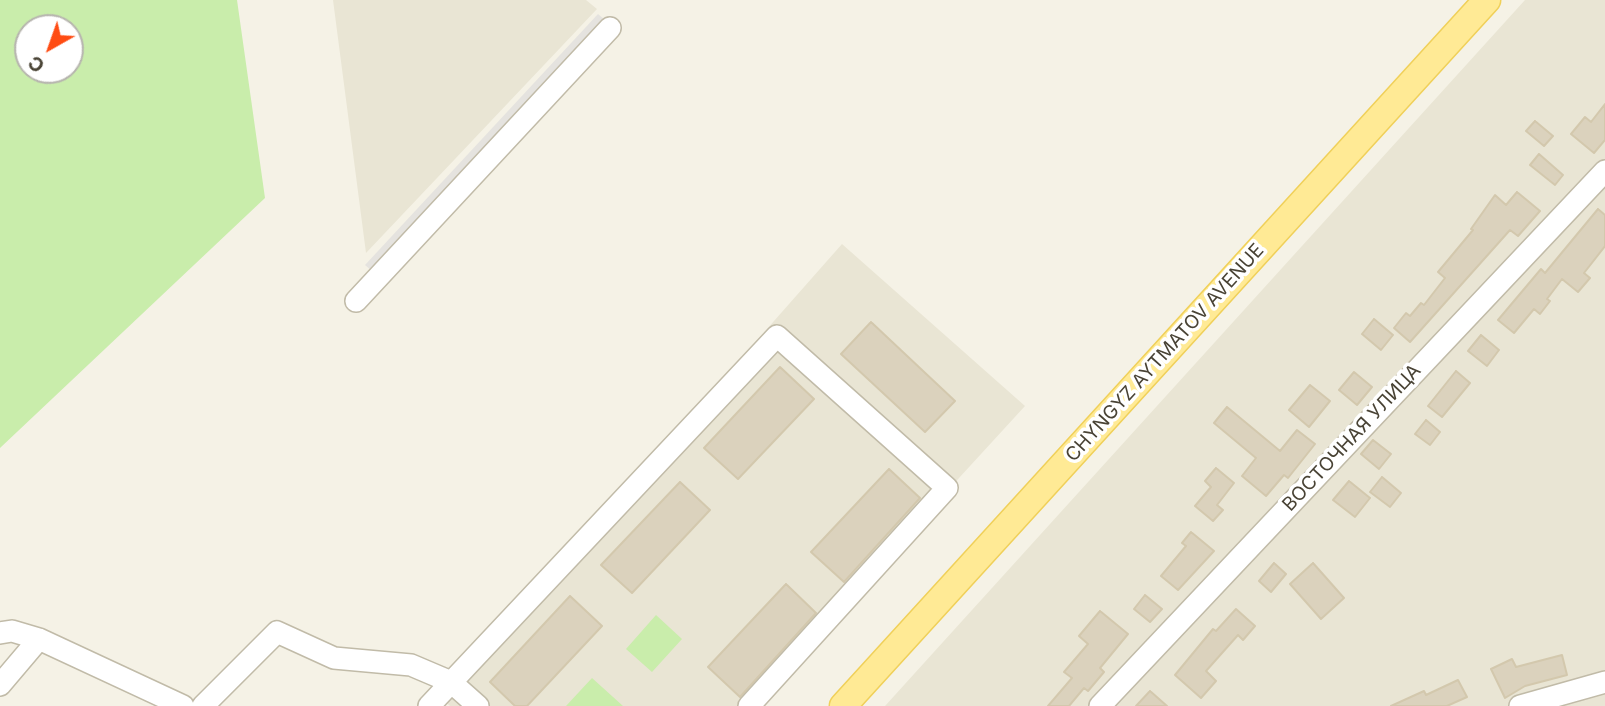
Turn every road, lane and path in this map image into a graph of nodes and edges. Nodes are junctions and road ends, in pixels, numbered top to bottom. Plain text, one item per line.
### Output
1 (1487, 0) edge
2 (610, 28) dead end
3 (1605, 171) edge
4 (356, 300) dead end
5 (0, 633) edge
6 (39, 639) junction
7 (451, 682) junction
8 (1605, 682) edge
9 (0, 685) edge
10 (183, 706) edge
11 (203, 706) edge
12 (429, 706) edge
13 (478, 706) edge
14 (749, 706) edge
15 (843, 706) edge
16 (1100, 706) edge
17 (1520, 706) edge

1 - 15 main road, CHYNGYZ AYTMATOV AVENUE
2 - 4 street
3 - 16 street, ВОСТОЧНАЯ УЛИЦА
5 - 6 street
6 - 9 street
6 - 10 street
7 - 11 street
7 - 12 street
7 - 13 street
7 - 14 street
8 - 17 street

